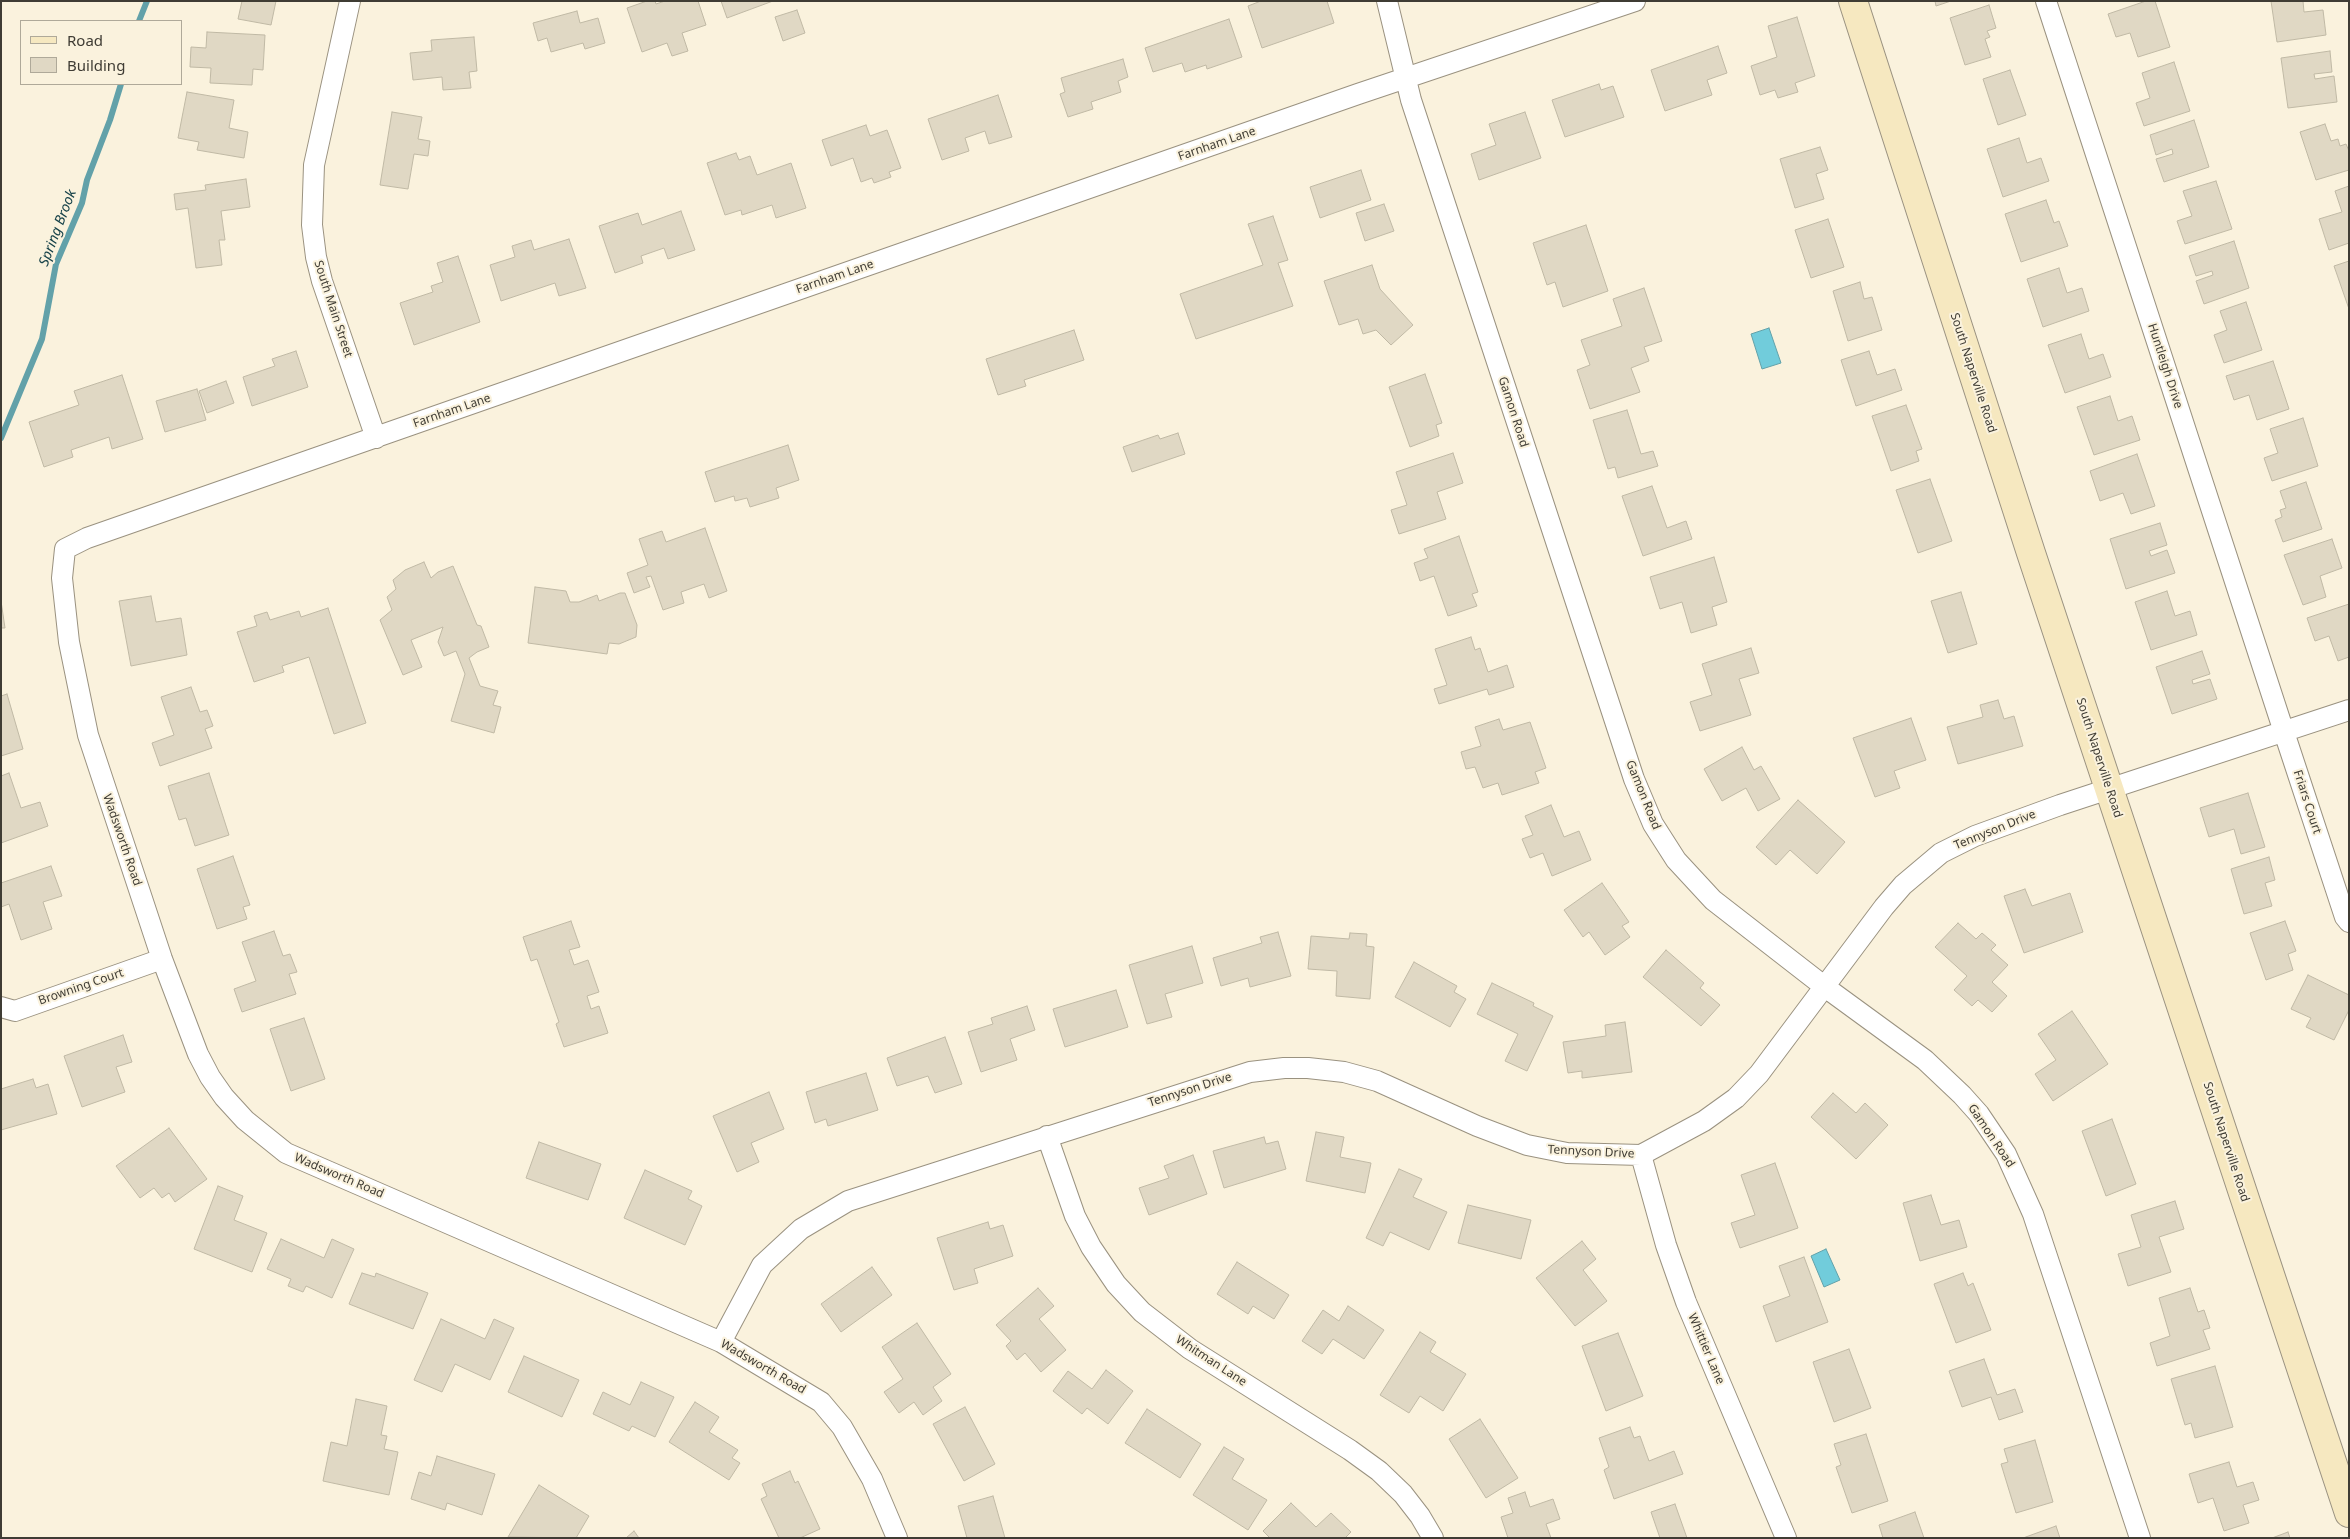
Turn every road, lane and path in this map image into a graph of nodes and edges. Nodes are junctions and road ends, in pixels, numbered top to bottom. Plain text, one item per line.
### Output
1 (350, 1) edge
2 (1388, 1) edge
3 (1634, 1) edge
4 (1854, 1) edge
5 (2046, 1) edge
6 (1407, 78) junction
7 (376, 438) junction
8 (62, 578) joint
9 (2349, 710) edge
10 (2284, 732) junction
11 (2109, 788) junction
12 (2339, 874) edge
13 (2349, 922) edge
14 (162, 959) junction
15 (1825, 987) junction
16 (1, 1006) edge
17 (1047, 1136) junction
18 (1641, 1155) junction
19 (721, 1342) junction
20 (2349, 1513) edge
21 (897, 1538) edge
22 (1433, 1538) edge
23 (1786, 1538) edge
24 (2140, 1538) edge

1 - 7 street, South Main Street
2 - 6 street, Gamon Road
3 - 6 street, Farnham Lane
4 - 11 main road, South Naperville Road
5 - 10 street, Huntleigh Drive
6 - 7 street, Farnham Lane
6 - 15 street, Gamon Road
7 - 8 street, Farnham Lane
8 - 14 street, Wadsworth Road
9 - 10 street, Tennyson Drive
10 - 11 street, Tennyson Drive
10 - 12 street, Friars Court
11 - 15 street, Tennyson Drive
11 - 20 main road, South Naperville Road
12 - 13 street, Friars Court
14 - 16 street, Browning Court
14 - 19 street, Wadsworth Road
15 - 18 street, Tennyson Drive
15 - 24 street, Gamon Road
17 - 18 street, Tennyson Drive
17 - 19 street, Tennyson Drive
17 - 22 street, Whitman Lane
18 - 23 street, Whittier Lane
19 - 21 street, Wadsworth Road

